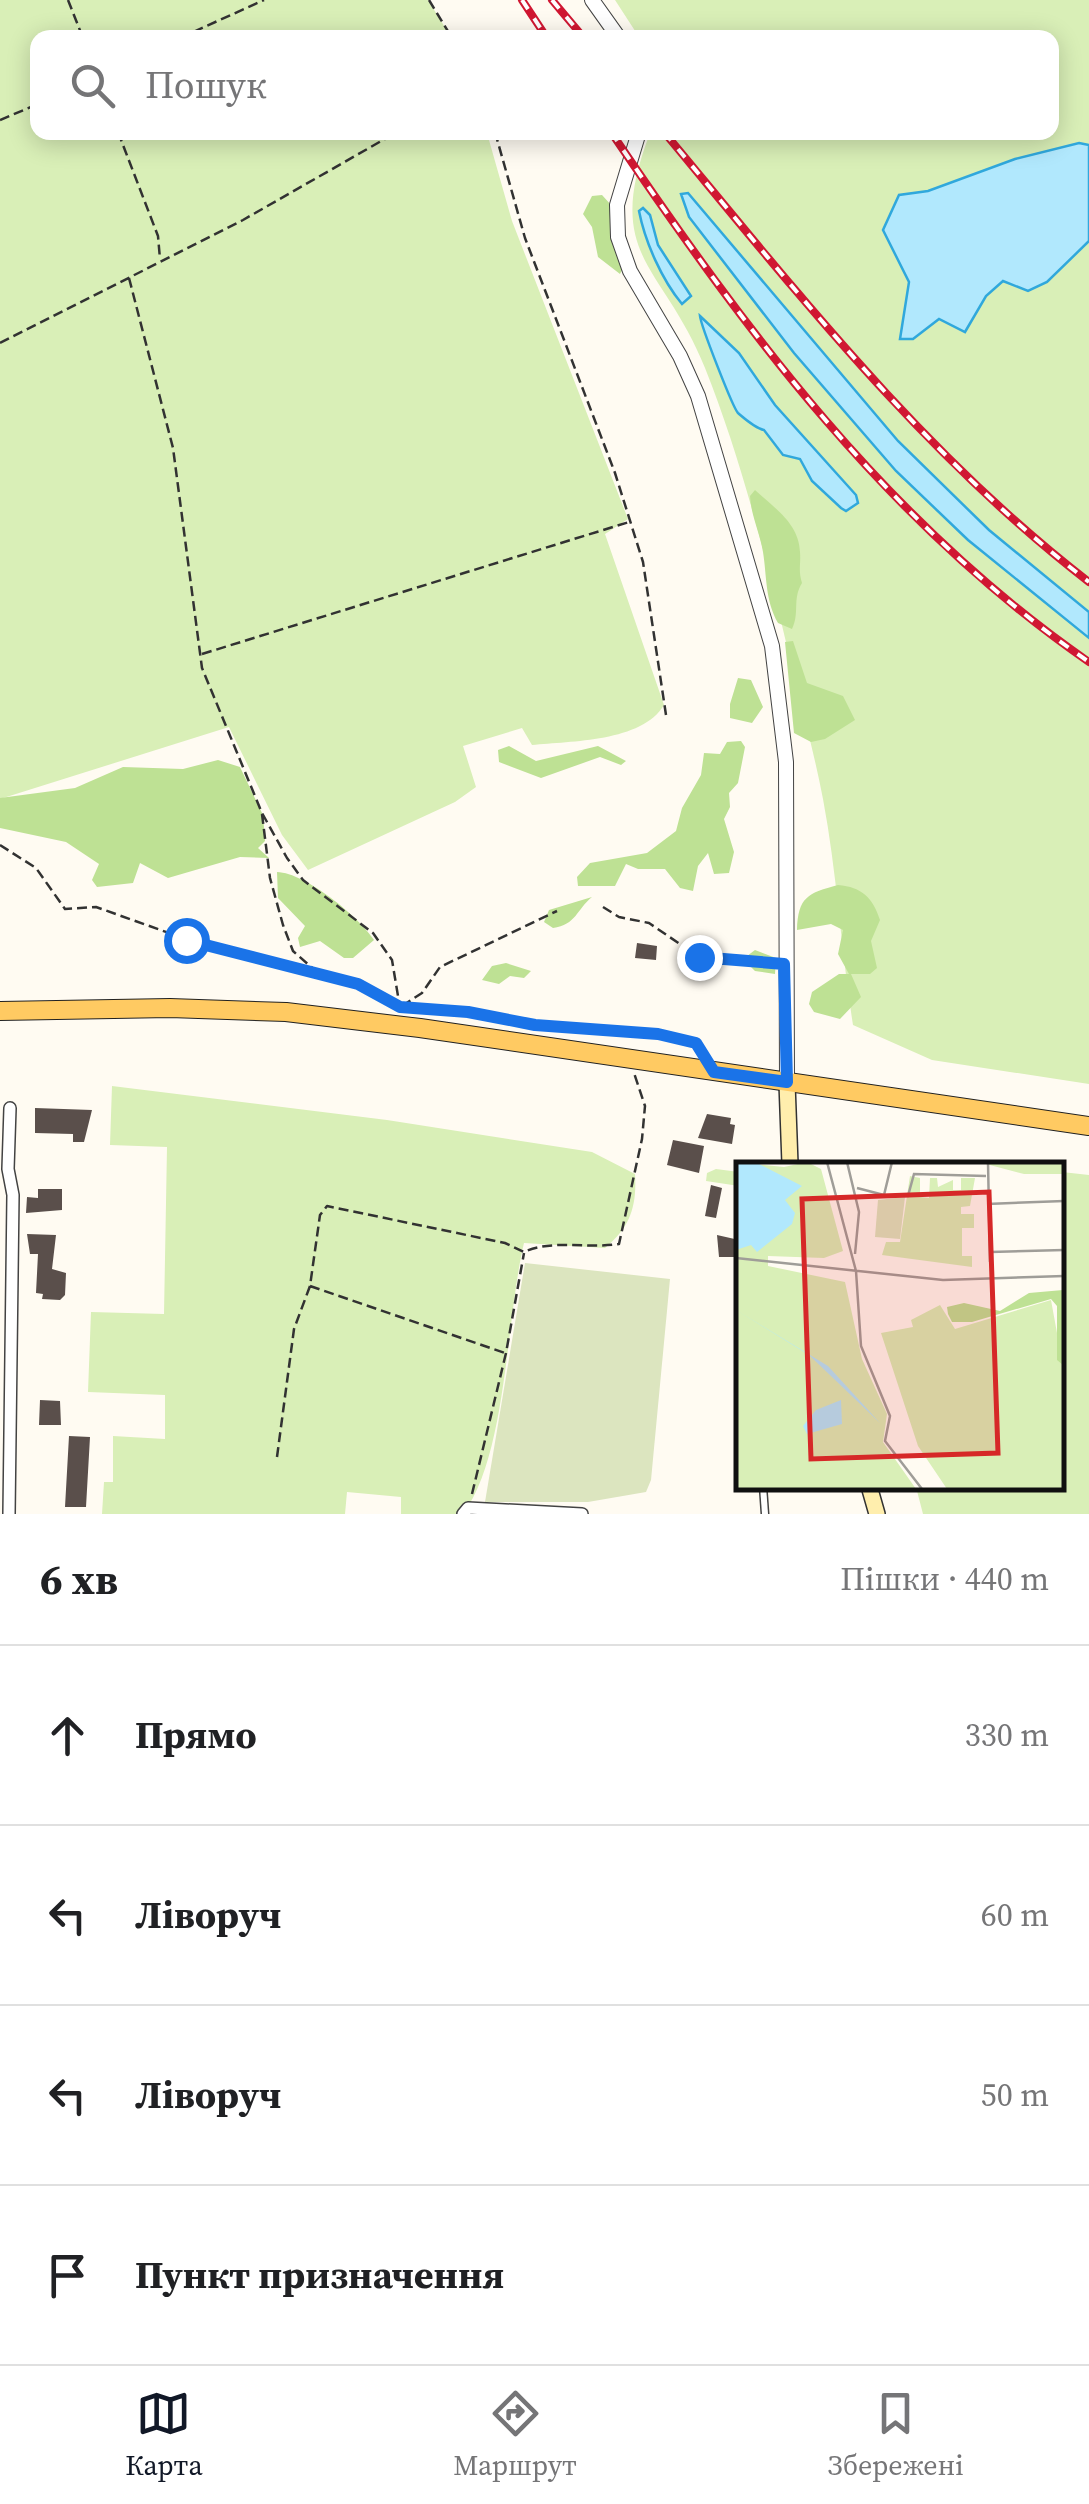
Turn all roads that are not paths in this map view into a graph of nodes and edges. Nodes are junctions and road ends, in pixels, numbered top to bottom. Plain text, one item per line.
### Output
1 (592, 0) edge
2 (614, 30) edge
3 (637, 140) edge
4 (0, 1011) edge
5 (787, 1082) junction
6 (10, 1108) dead end
7 (1089, 1126) edge
8 (790, 1162) edge
9 (4, 1169) edge
10 (5, 1448) edge
11 (763, 1489) edge
12 (870, 1489) edge
13 (465, 1511) edge
14 (9, 1514) edge
15 (582, 1514) edge
16 (766, 1514) edge
17 (877, 1514) edge

1 - 2 street
3 - 5 street
4 - 5 main road
5 - 7 main road
5 - 8 main road
6 - 9 street
9 - 10 street
10 - 14 street
11 - 16 lane
12 - 17 main road
13 - 15 street

